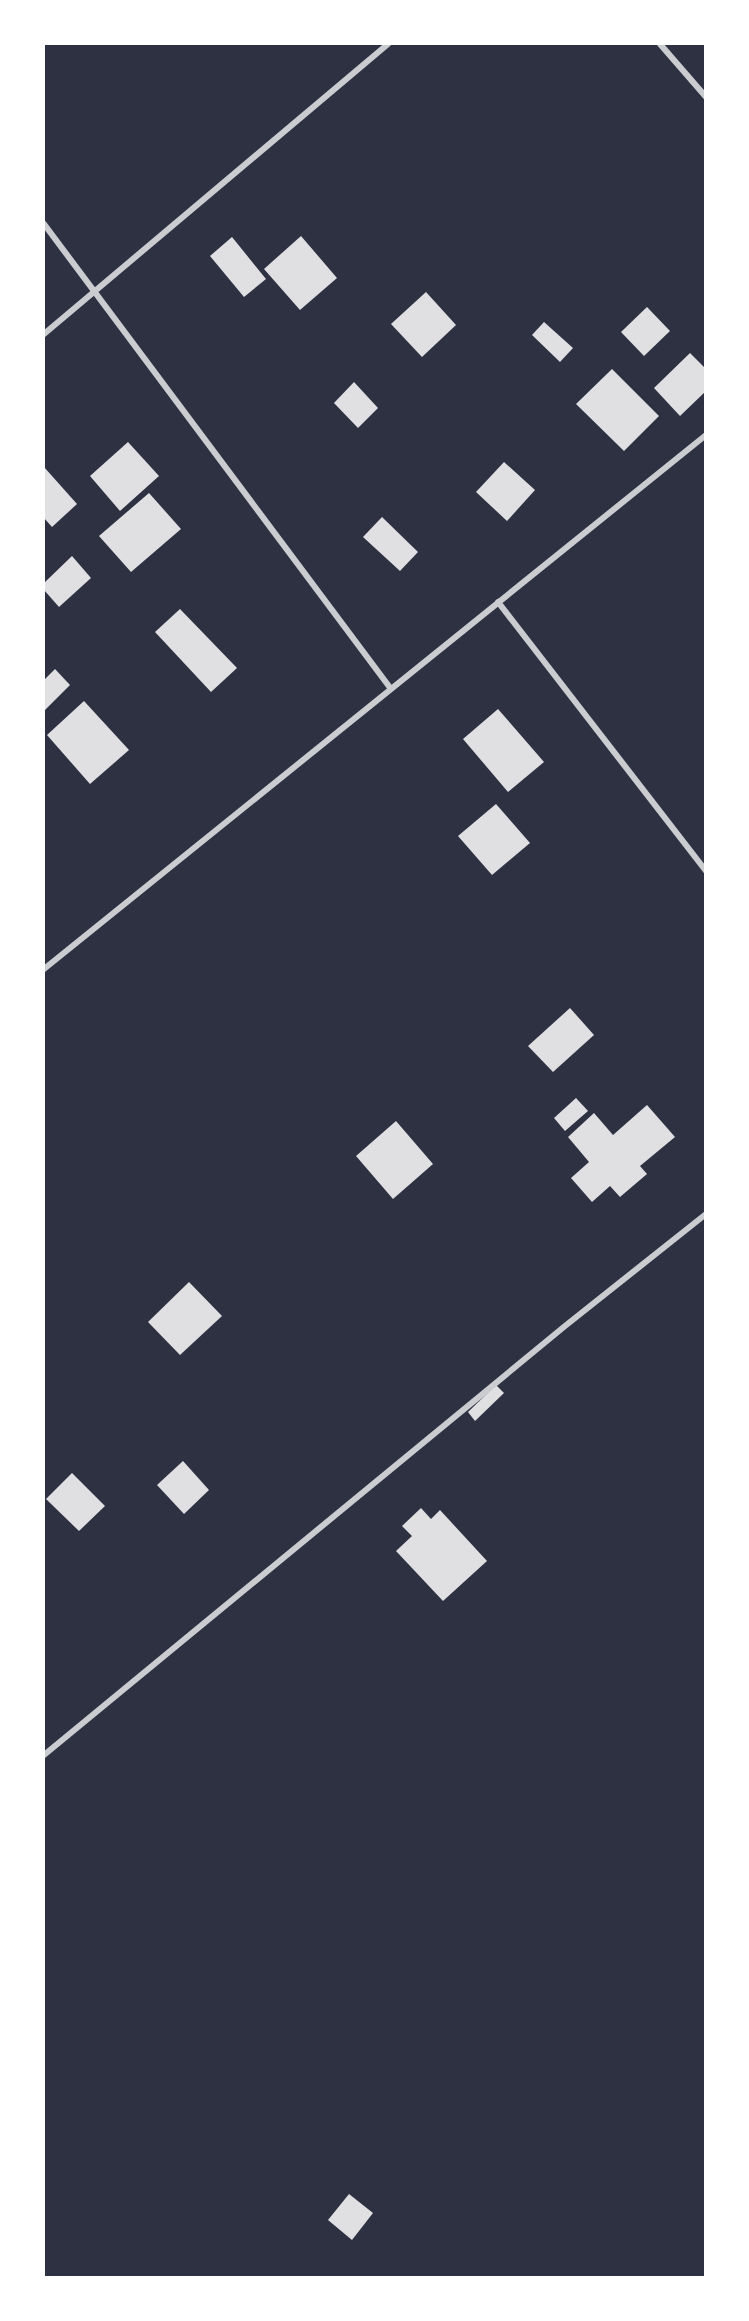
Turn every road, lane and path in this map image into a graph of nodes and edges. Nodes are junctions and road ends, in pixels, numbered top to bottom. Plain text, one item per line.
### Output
1 (388, 44) edge
2 (660, 44) edge
3 (705, 97) edge
4 (44, 224) edge
5 (94, 292) junction
6 (44, 334) edge
7 (705, 435) edge
8 (498, 602) junction
9 (391, 688) junction
10 (705, 871) edge
11 (44, 969) edge
12 (705, 1214) edge
13 (44, 1755) edge

1 - 5 street
2 - 3 street
4 - 5 street
5 - 6 street
5 - 9 street
7 - 8 street
8 - 9 street
8 - 10 street
9 - 11 street
12 - 13 street

